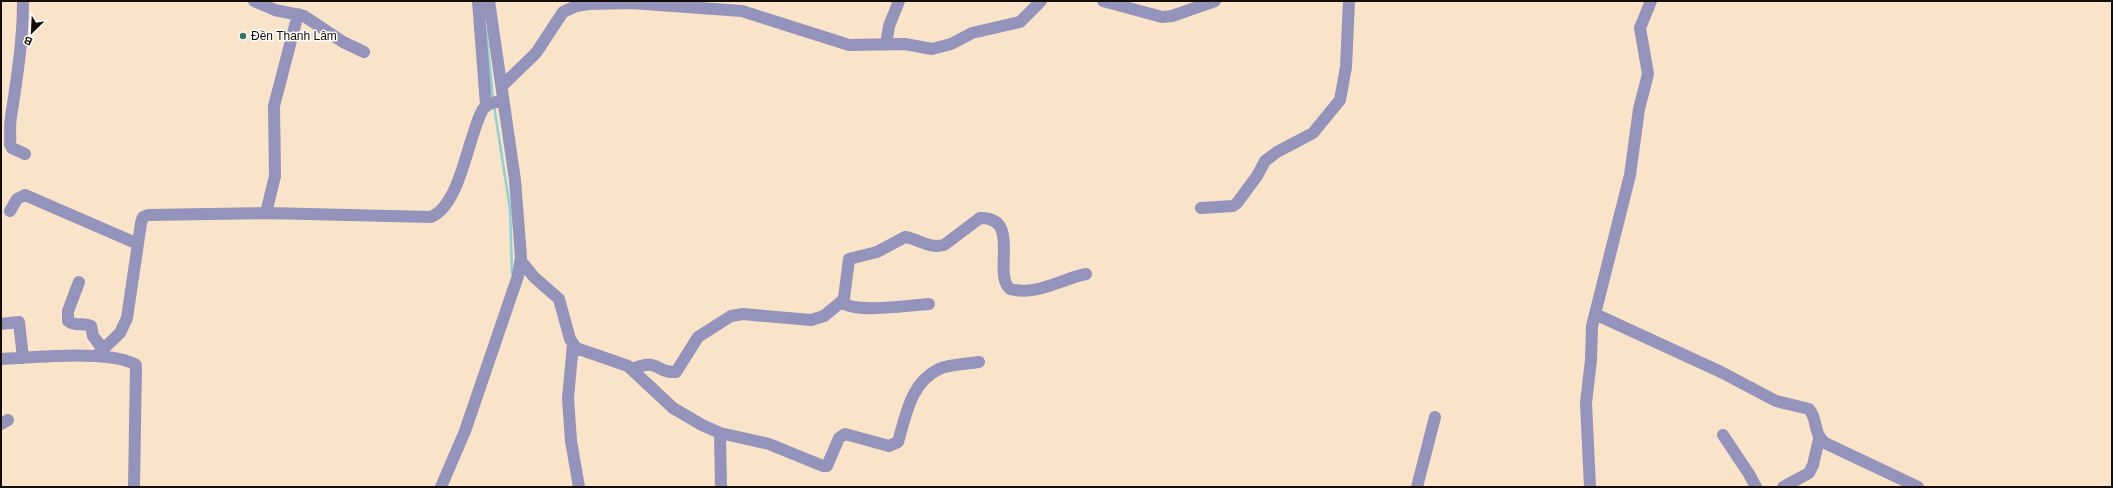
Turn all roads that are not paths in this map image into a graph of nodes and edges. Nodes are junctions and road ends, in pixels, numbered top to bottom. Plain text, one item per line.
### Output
1 (23, 1) edge
2 (254, 1) edge
3 (478, 1) edge
4 (489, 1) edge
5 (899, 1) edge
6 (1041, 1) edge
7 (1103, 1) edge
8 (1215, 1) edge
9 (1349, 1) edge
10 (1651, 1) edge
11 (589, 2) edge
12 (742, 6) edge
13 (298, 14) junction
14 (886, 45) junction
15 (364, 52) dead end
16 (502, 86) junction
17 (495, 103) junction
18 (25, 154) dead end
19 (1200, 208) dead end
20 (10, 211) dead end
21 (266, 212) junction
22 (138, 244) junction
23 (520, 261) junction
24 (1086, 274) dead end
25 (79, 282) dead end
26 (842, 302) junction
27 (929, 304) dead end
28 (1595, 314) junction
29 (1, 324) edge
30 (573, 344) junction
31 (100, 353) junction
32 (23, 358) junction
33 (1, 359) edge
34 (979, 362) dead end
35 (632, 369) junction
36 (1435, 417) dead end
37 (720, 432) junction
38 (1723, 435) dead end
39 (1820, 439) junction
40 (134, 487) edge
41 (441, 487) edge
42 (579, 487) edge
43 (721, 487) edge
44 (1416, 487) edge
45 (1590, 487) edge
46 (1756, 487) edge
47 (1783, 487) edge
48 (1918, 487) edge

1 - 18 street
2 - 13 street
3 - 17 street
4 - 16 street
5 - 14 street
6 - 14 street
7 - 8 street
9 - 19 street
10 - 28 street
11 - 12 street
11 - 16 street
12 - 14 street
13 - 15 street
13 - 21 street
16 - 17 street
17 - 21 street
17 - 23 street
20 - 22 street
21 - 22 street
22 - 31 street
23 - 30 street
23 - 41 street
24 - 26 street
25 - 31 street
26 - 27 street
26 - 35 street
28 - 39 street
28 - 45 street
29 - 32 street
30 - 35 street
30 - 42 street
31 - 32 street
31 - 40 street
32 - 33 street
34 - 37 street
35 - 37 street
36 - 44 street
37 - 43 street
38 - 46 street
39 - 47 street
39 - 48 street

